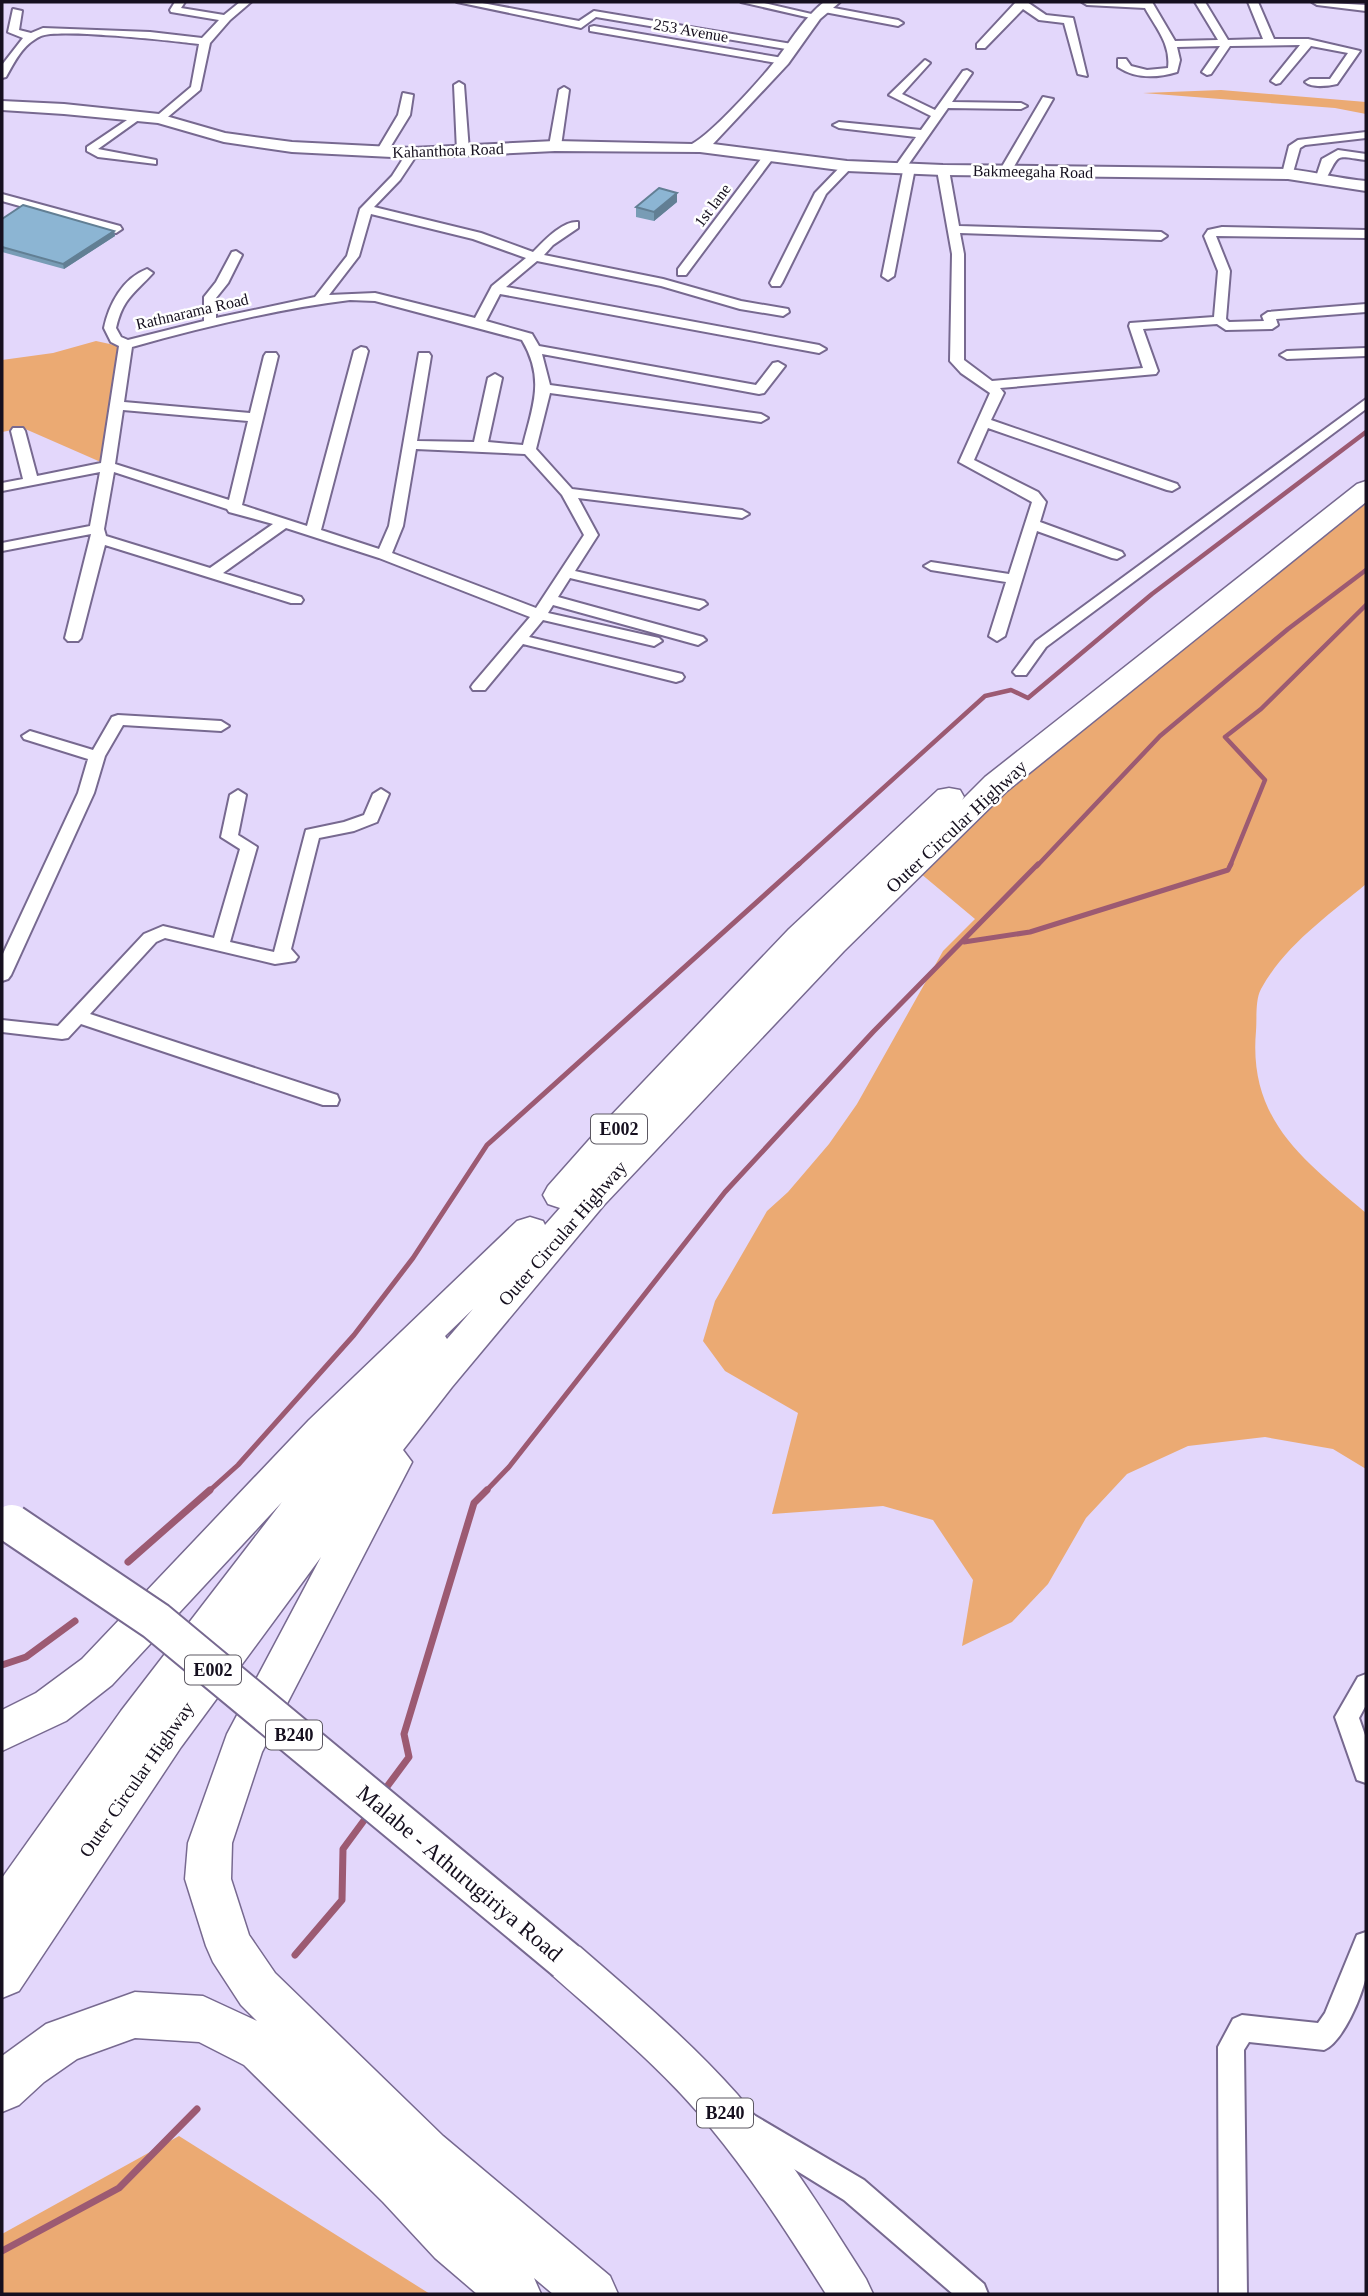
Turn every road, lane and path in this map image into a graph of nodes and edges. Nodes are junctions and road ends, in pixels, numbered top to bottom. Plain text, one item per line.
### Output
1 (180, 2) edge
2 (246, 2) edge
3 (462, 2) edge
4 (746, 2) edge
5 (1022, 2) edge
6 (1087, 2) edge
7 (1200, 2) edge
8 (1253, 2) edge
9 (1317, 2) edge
10 (1147, 3) edge
11 (1365, 6) edge
12 (824, 9) edge
13 (17, 11) dead end
14 (594, 14) junction
15 (226, 18) junction
16 (898, 23) dead end
17 (734, 25) dead end
18 (594, 29) dead end
19 (30, 36) junction
20 (794, 39) junction
21 (205, 42) junction
22 (1270, 42) junction
23 (1308, 42) junction
24 (1225, 43) junction
25 (1174, 44) junction
26 (981, 46) dead end
27 (783, 61) junction
28 (1122, 61) dead end
29 (925, 63) dead end
30 (1207, 72) dead end
31 (967, 73) dead end
32 (1083, 74) dead end
33 (2, 75) edge
34 (1276, 81) dead end
35 (1310, 82) dead end
36 (459, 85) dead end
37 (564, 90) dead end
38 (407, 95) dead end
39 (1047, 99) dead end
40 (2, 106) edge
41 (1021, 106) dead end
42 (941, 110) junction
43 (136, 117) junction
44 (159, 119) junction
45 (839, 125) dead end
46 (923, 134) junction
47 (1366, 135) edge
48 (555, 146) junction
49 (700, 147) junction
50 (463, 151) junction
51 (382, 152) junction
52 (412, 153) junction
53 (768, 157) junction
54 (1366, 157) edge
55 (152, 162) dead end
56 (847, 166) junction
57 (904, 168) junction
58 (943, 170) junction
59 (1006, 170) junction
60 (1288, 174) junction
61 (1322, 177) junction
62 (1366, 186) edge
63 (2, 197) edge
64 (366, 209) junction
65 (574, 225) dead end
66 (116, 229) edge
67 (954, 229) junction
68 (1366, 234) edge
69 (1161, 236) dead end
70 (236, 255) dead end
71 (535, 257) junction
72 (682, 272) dead end
73 (147, 273) dead end
74 (888, 276) dead end
75 (776, 283) dead end
76 (496, 289) junction
77 (319, 300) junction
78 (1366, 308) edge
79 (783, 312) dead end
80 (1220, 320) junction
81 (479, 322) junction
82 (210, 324) junction
83 (126, 345) junction
84 (534, 349) junction
85 (819, 349) dead end
86 (361, 351) dead end
87 (1366, 352) edge
88 (1286, 355) dead end
89 (271, 356) dead end
90 (424, 356) dead end
91 (778, 366) dead end
92 (495, 378) dead end
93 (990, 385) junction
94 (544, 387) junction
95 (1366, 403) edge
96 (116, 405) junction
97 (256, 418) junction
98 (761, 418) dead end
99 (983, 422) junction
100 (18, 431) dead end
101 (409, 445) junction
102 (480, 446) junction
103 (529, 450) junction
104 (1366, 464) edge
105 (108, 466) junction
106 (31, 481) junction
107 (1172, 486) dead end
108 (2, 487) edge
109 (1366, 489) edge
110 (568, 493) junction
111 (234, 509) junction
112 (743, 514) dead end
113 (284, 523) junction
114 (1032, 523) junction
115 (313, 532) junction
116 (98, 534) junction
117 (2, 547) edge
118 (384, 555) junction
119 (1117, 555) dead end
120 (931, 566) dead end
121 (566, 573) junction
122 (210, 575) junction
123 (1015, 579) junction
124 (547, 599) junction
125 (296, 600) dead end
126 (699, 604) dead end
127 (539, 615) junction
128 (997, 636) dead end
129 (73, 638) dead end
130 (519, 639) junction
131 (698, 640) dead end
132 (654, 641) dead end
133 (1021, 672) dead end
134 (676, 677) dead end
135 (479, 687) dead end
136 (221, 726) dead end
137 (30, 736) dead end
138 (97, 757) junction
139 (381, 794) dead end
140 (238, 795) dead end
141 (221, 944) junction
142 (2, 975) edge
143 (76, 1016) junction
144 (2, 1026) edge
145 (330, 1100) dead end
146 (530, 1231) junction
147 (438, 1376) junction
148 (7, 1522) edge
149 (1366, 1684) edge
150 (2, 1731) edge
151 (1366, 1772) edge
152 (2, 1916) edge
153 (1366, 1944) edge
154 (2, 1975) edge
155 (2, 2088) edge
156 (724, 2111) junction
157 (515, 2294) edge
158 (592, 2294) edge
159 (851, 2294) edge
160 (975, 2294) edge
161 (1233, 2294) edge

1 - 15 street
2 - 15 street
3 - 14 street
4 - 12 street
5 - 26 street
5 - 32 street
6 - 10 street
7 - 24 street
8 - 22 street
9 - 11 street
10 - 25 street
12 - 16 street
12 - 20 main road
13 - 19 street
14 - 17 street
14 - 20 street
15 - 21 street
18 - 27 street, 253 Avenue
19 - 21 street
19 - 33 street
20 - 27 main road
21 - 44 street
22 - 23 street
22 - 24 street
23 - 34 street
23 - 35 street
24 - 25 street
24 - 30 street
25 - 28 street
27 - 49 main road
29 - 42 street
31 - 42 street
36 - 50 street
37 - 48 street
38 - 51 street
39 - 59 street
40 - 43 street, Kahanthota Road
41 - 42 street
42 - 46 street
43 - 44 street, Kahanthota Road
43 - 55 street
44 - 51 main road, Kahanthota Road
45 - 46 street
46 - 57 street
47 - 60 street
48 - 49 main road, Kahanthota Road
48 - 50 main road, Kahanthota Road
49 - 53 main road, Bakmeegaha Road
50 - 52 main road, Kahanthota Road
51 - 52 main road, Kahanthota Road
52 - 64 street
53 - 56 main road, Bakmeegaha Road
53 - 72 street, 1st lane
54 - 61 street
56 - 57 street, Bakmeegaha Road
56 - 75 street
57 - 58 street, Bakmeegaha Road
57 - 74 street
58 - 59 street, Bakmeegaha Road
58 - 67 street
59 - 60 street, Bakmeegaha Road
60 - 61 street, Bakmeegaha Road
61 - 62 street, Bakmeegaha Road
63 - 66 street
64 - 71 street
64 - 77 street
65 - 71 street
67 - 69 street
67 - 93 street
68 - 80 street
70 - 82 street
71 - 76 street
71 - 79 street
73 - 83 street
76 - 81 street
76 - 85 street
77 - 81 street, Rathnarama Road
77 - 82 street, Rathnarama Road
78 - 80 street
80 - 93 street
81 - 84 street, Rathnarama Road
82 - 83 street, Rathnarama Road
83 - 96 street, Rathnarama Road
84 - 91 street
84 - 94 street
86 - 115 street
87 - 88 street
89 - 97 street
90 - 101 street
92 - 102 street
93 - 99 street
94 - 98 street
94 - 103 street
95 - 133 street
96 - 97 street
96 - 105 street, Rathnarama Road
97 - 111 street
99 - 107 street
99 - 114 street
100 - 106 street
101 - 102 street
101 - 118 street
102 - 103 street
103 - 110 street
104 - 146 highway, Outer Circular Highway / E002
105 - 106 street
105 - 111 street
105 - 116 street, Rathnarama Road
106 - 108 street
109 - 147 highway, Outer Circular Highway / E002
110 - 112 street
110 - 121 street
111 - 113 street
113 - 115 street
113 - 122 street
114 - 119 street
114 - 123 street
115 - 118 street
116 - 117 street
116 - 122 street
116 - 129 street, Rathnarama Road
118 - 127 street
120 - 123 street
121 - 124 street
121 - 126 street
122 - 125 street
123 - 128 street
124 - 127 street
124 - 131 street
127 - 130 street
127 - 132 street
130 - 134 street
130 - 135 street
136 - 138 street
137 - 138 street
138 - 142 street
139 - 141 street
140 - 141 street
141 - 143 street
143 - 144 street
143 - 145 street
146 - 150 highway
146 - 152 highway, Outer Circular Highway / E002
147 - 154 highway, Outer Circular Highway / E002
147 - 158 highway
148 - 156 main road, Malabe - Athurugiriya Road / B240, bridge
149 - 151 street
153 - 161 street
155 - 157 highway
156 - 159 main road, Malabe - Athurugiriya Road / B240
156 - 160 street

